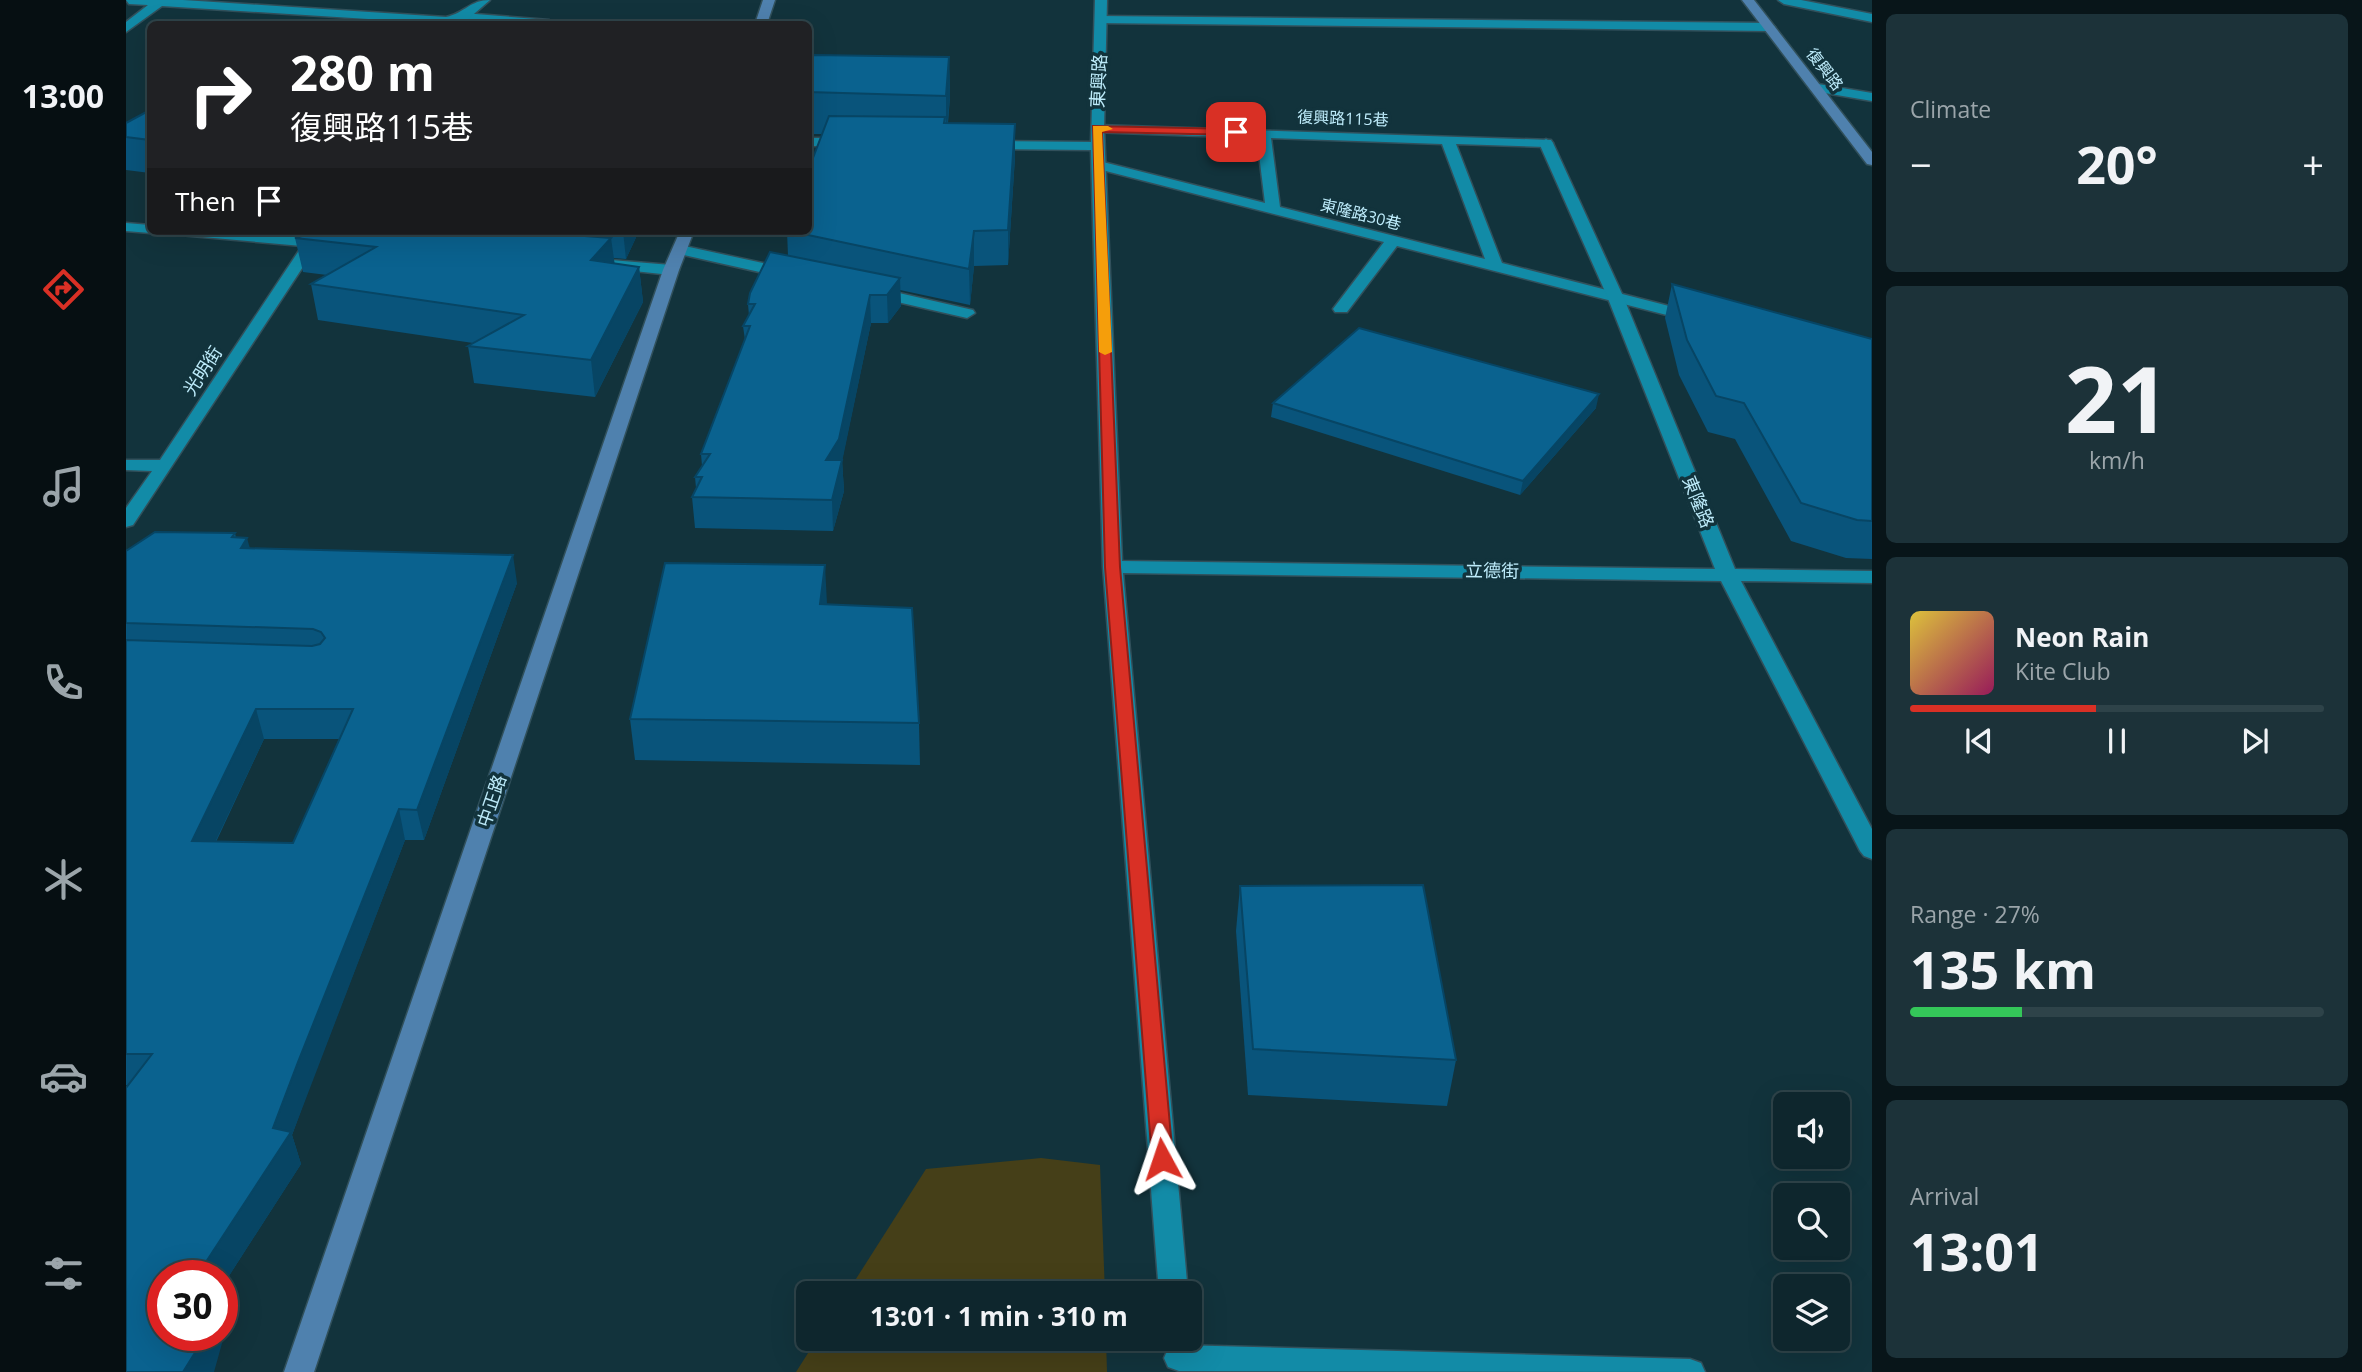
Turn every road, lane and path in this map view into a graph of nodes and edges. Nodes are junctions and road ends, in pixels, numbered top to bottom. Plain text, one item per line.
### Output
1 (129, 0) edge
2 (484, 0) edge
3 (769, 0) edge
4 (1748, 0) edge
5 (1784, 0) edge
6 (160, 1) edge
7 (1101, 10) edge
8 (463, 17) junction
9 (1872, 18) edge
10 (512, 21) edge
11 (762, 21) edge
12 (1769, 27) junction
13 (126, 28) edge
14 (1818, 88) junction
15 (1872, 97) edge
16 (1263, 133) junction
17 (1447, 139) junction
18 (812, 142) edge
19 (864, 142) edge
20 (1546, 143) joint
21 (974, 144) edge
22 (1098, 147) junction
23 (1872, 160) edge
24 (1273, 209) junction
25 (126, 227) edge
26 (147, 229) edge
27 (228, 235) edge
28 (1393, 240) junction
29 (312, 242) junction
30 (339, 244) edge
31 (679, 250) edge
32 (588, 264) edge
33 (1494, 265) junction
34 (803, 277) edge
35 (858, 289) edge
36 (1615, 296) junction
37 (1340, 309) dead end
38 (967, 313) dead end
39 (1709, 321) edge
40 (126, 465) edge
41 (165, 466) junction
42 (126, 520) edge
43 (1112, 567) junction
44 (1727, 574) junction
45 (1872, 578) edge
46 (1872, 851) edge
47 (1173, 1281) edge
48 (1179, 1356) edge
49 (299, 1372) edge
50 (1690, 1372) edge

1 - 6 street
2 - 8 street
3 - 11 main road
4 - 12 main road, 復興路
5 - 9 street
6 - 8 street
6 - 13 street
7 - 12 street
7 - 22 street, 東興路
8 - 10 street
12 - 14 main road, 復興路
14 - 15 street
14 - 23 main road, 復興路
16 - 17 street, 復興路115巷
16 - 22 street, 復興路115巷
16 - 24 street
17 - 20 street, 復興路115巷
17 - 33 street
18 - 19 street
20 - 36 street, 東隆路
21 - 22 street, 東隆路30巷
22 - 24 street, 東隆路30巷
22 - 43 street, 東興路
24 - 28 street, 東隆路30巷
25 - 26 street
27 - 29 street
28 - 33 street, 東隆路30巷
28 - 37 street
29 - 30 street
29 - 41 street, 光明街
31 - 32 street
31 - 34 street
31 - 49 main road, 中正路
33 - 36 street, 東隆路30巷
35 - 38 street
36 - 39 street, 東隆路30巷
36 - 44 street, 東隆路
40 - 41 street
41 - 42 street, 光明街
43 - 44 street, 立德街
43 - 47 street, 東興路
44 - 45 street, 立德街
44 - 46 street, 東隆路
48 - 50 street

